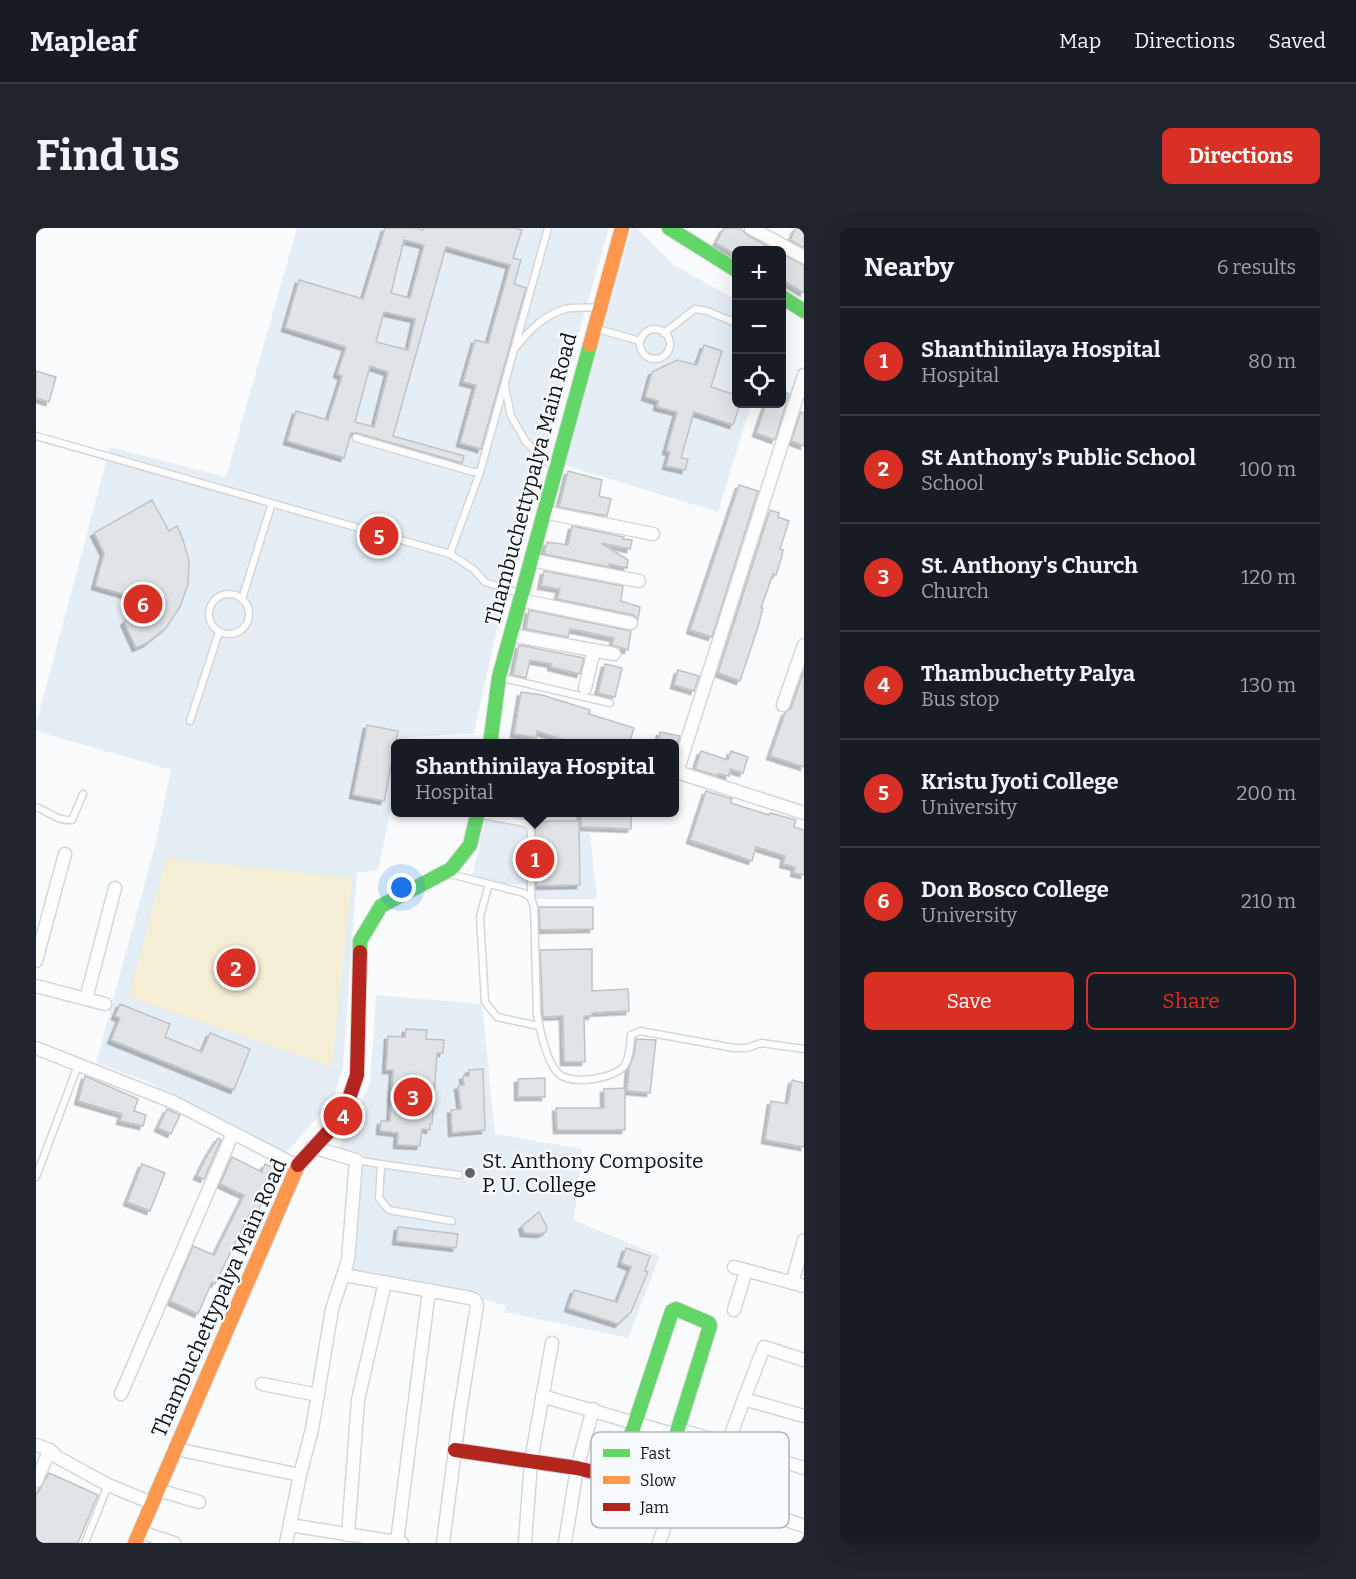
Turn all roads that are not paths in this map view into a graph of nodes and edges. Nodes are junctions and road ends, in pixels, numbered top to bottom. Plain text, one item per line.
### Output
1 (548, 228) edge
2 (622, 228) edge
3 (669, 228) edge
4 (751, 228) edge
5 (804, 256) edge
6 (732, 267) edge
7 (786, 300) edge
8 (600, 307) junction
9 (804, 311) edge
10 (732, 321) edge
11 (594, 328) junction
12 (664, 333) junction
13 (640, 341) junction
14 (514, 350) junction
15 (804, 375) edge
16 (504, 384) junction
17 (36, 436) edge
18 (356, 438) dead end
19 (556, 470) junction
20 (480, 472) junction
21 (272, 503) junction
22 (544, 512) junction
23 (653, 534) dead end
24 (450, 554) junction
25 (531, 560) junction
26 (639, 581) dead end
27 (521, 597) junction
28 (242, 599) junction
29 (631, 623) dead end
30 (219, 632) junction
31 (511, 635) junction
32 (804, 645) edge
33 (594, 650) junction
34 (614, 654) dead end
35 (499, 677) junction
36 (585, 688) dead end
37 (610, 703) dead end
38 (783, 705) dead end
39 (190, 721) dead end
40 (491, 739) edge
41 (679, 762) edge
42 (679, 772) edge
43 (83, 794) dead end
44 (36, 807) edge
45 (804, 813) edge
46 (477, 817) edge
47 (497, 817) edge
48 (65, 854) dead end
49 (443, 873) junction
50 (489, 884) junction
51 (115, 888) dead end
52 (531, 898) junction
53 (36, 962) edge
54 (36, 986) edge
55 (86, 999) junction
56 (105, 1004) dead end
57 (539, 1026) junction
58 (36, 1048) edge
59 (804, 1049) edge
60 (78, 1065) junction
61 (233, 1133) junction
62 (312, 1147) junction
63 (357, 1160) junction
64 (380, 1164) junction
65 (297, 1166) junction
66 (459, 1175) dead end
67 (36, 1177) edge
68 (452, 1221) dead end
69 (804, 1240) edge
70 (734, 1267) dead end
71 (746, 1271) junction
72 (344, 1275) junction
73 (385, 1282) junction
74 (798, 1285) edge
75 (429, 1290) junction
76 (734, 1310) dead end
77 (552, 1343) dead end
78 (804, 1360) edge
79 (262, 1384) dead end
80 (120, 1394) dead end
81 (318, 1395) junction
82 (542, 1396) junction
83 (744, 1399) junction
84 (593, 1409) junction
85 (804, 1416) edge
86 (634, 1421) junction
87 (631, 1432) edge
88 (677, 1432) joint
89 (732, 1432) edge
90 (36, 1445) edge
91 (176, 1449) junction
92 (50, 1450) junction
93 (455, 1450) junction
94 (531, 1461) junction
95 (789, 1463) edge
96 (577, 1468) junction
97 (804, 1468) edge
98 (591, 1471) edge
99 (300, 1475) junction
100 (36, 1481) edge
101 (108, 1485) junction
102 (155, 1496) junction
103 (199, 1502) dead end
104 (789, 1521) edge
105 (290, 1525) junction
106 (804, 1526) edge
107 (664, 1528) edge
108 (348, 1535) junction
109 (137, 1537) edge
110 (397, 1542) edge
111 (85, 1543) edge
112 (174, 1543) edge
113 (286, 1543) edge
114 (402, 1543) edge
115 (443, 1543) edge
116 (525, 1543) edge
117 (565, 1543) edge
118 (659, 1543) edge

1 - 14 lane
2 - 8 main road, Thambuchettypalya Main Road
3 - 6 main road
4 - 5 street
7 - 9 main road
8 - 11 main road, Thambuchettypalya Main Road
8 - 14 lane
10 - 12 lane
11 - 13 lane
11 - 19 main road, Thambuchettypalya Main Road
12 - 13 lane
12 - 13 lane
14 - 16 lane
15 - 41 street
16 - 19 lane
16 - 20 lane
17 - 21 lane
18 - 20 lane
19 - 22 main road, Thambuchettypalya Main Road
20 - 24 lane
21 - 24 lane
21 - 28 lane
22 - 23 street
22 - 25 main road, Thambuchettypalya Main Road
24 - 27 lane
25 - 26 street
25 - 27 main road, Thambuchettypalya Main Road
27 - 29 street
27 - 31 main road, Thambuchettypalya Main Road
28 - 30 lane
28 - 30 lane
30 - 39 lane
31 - 33 street
31 - 35 main road, Thambuchettypalya Main Road
32 - 38 street
33 - 34 street
33 - 36 street
35 - 37 lane
35 - 40 main road, Thambuchettypalya Main Road
42 - 45 street
43 - 44 lane
46 - 49 main road, Thambuchettypalya Main Road
47 - 52 lane
48 - 53 street
49 - 50 lane
49 - 62 main road, Thambuchettypalya Main Road
50 - 52 lane
50 - 57 lane
51 - 55 street
52 - 57 lane
54 - 55 street
55 - 56 street
57 - 59 lane
58 - 60 street
60 - 61 street
60 - 67 lane
61 - 65 street
61 - 80 street
62 - 63 street
62 - 65 main road, Thambuchettypalya Main Road
63 - 64 lane
63 - 72 street
64 - 66 lane
64 - 68 lane
65 - 91 main road, Thambuchettypalya Main Road
69 - 74 street
70 - 71 street
71 - 74 street
71 - 76 street
72 - 73 street
72 - 81 street
73 - 75 street
73 - 108 street
75 - 93 street
75 - 110 street
77 - 82 street
78 - 83 street
79 - 81 street
81 - 99 street
82 - 84 street
82 - 94 street
83 - 85 street
83 - 89 street
84 - 86 street
84 - 96 street
86 - 87 main road
86 - 88 street
86 - 88 main road
90 - 92 street
91 - 99 street
91 - 102 main road, Thambuchettypalya Main Road
92 - 100 street
92 - 101 street
93 - 94 main road
93 - 115 street
94 - 96 main road
94 - 116 street
95 - 97 street
96 - 98 main road
96 - 117 street
99 - 105 street
101 - 102 street
101 - 111 lane
102 - 103 street
102 - 109 main road, Thambuchettypalya Main Road
104 - 106 street
105 - 108 street
105 - 113 street
107 - 118 street
108 - 110 street
109 - 112 street
110 - 114 street

